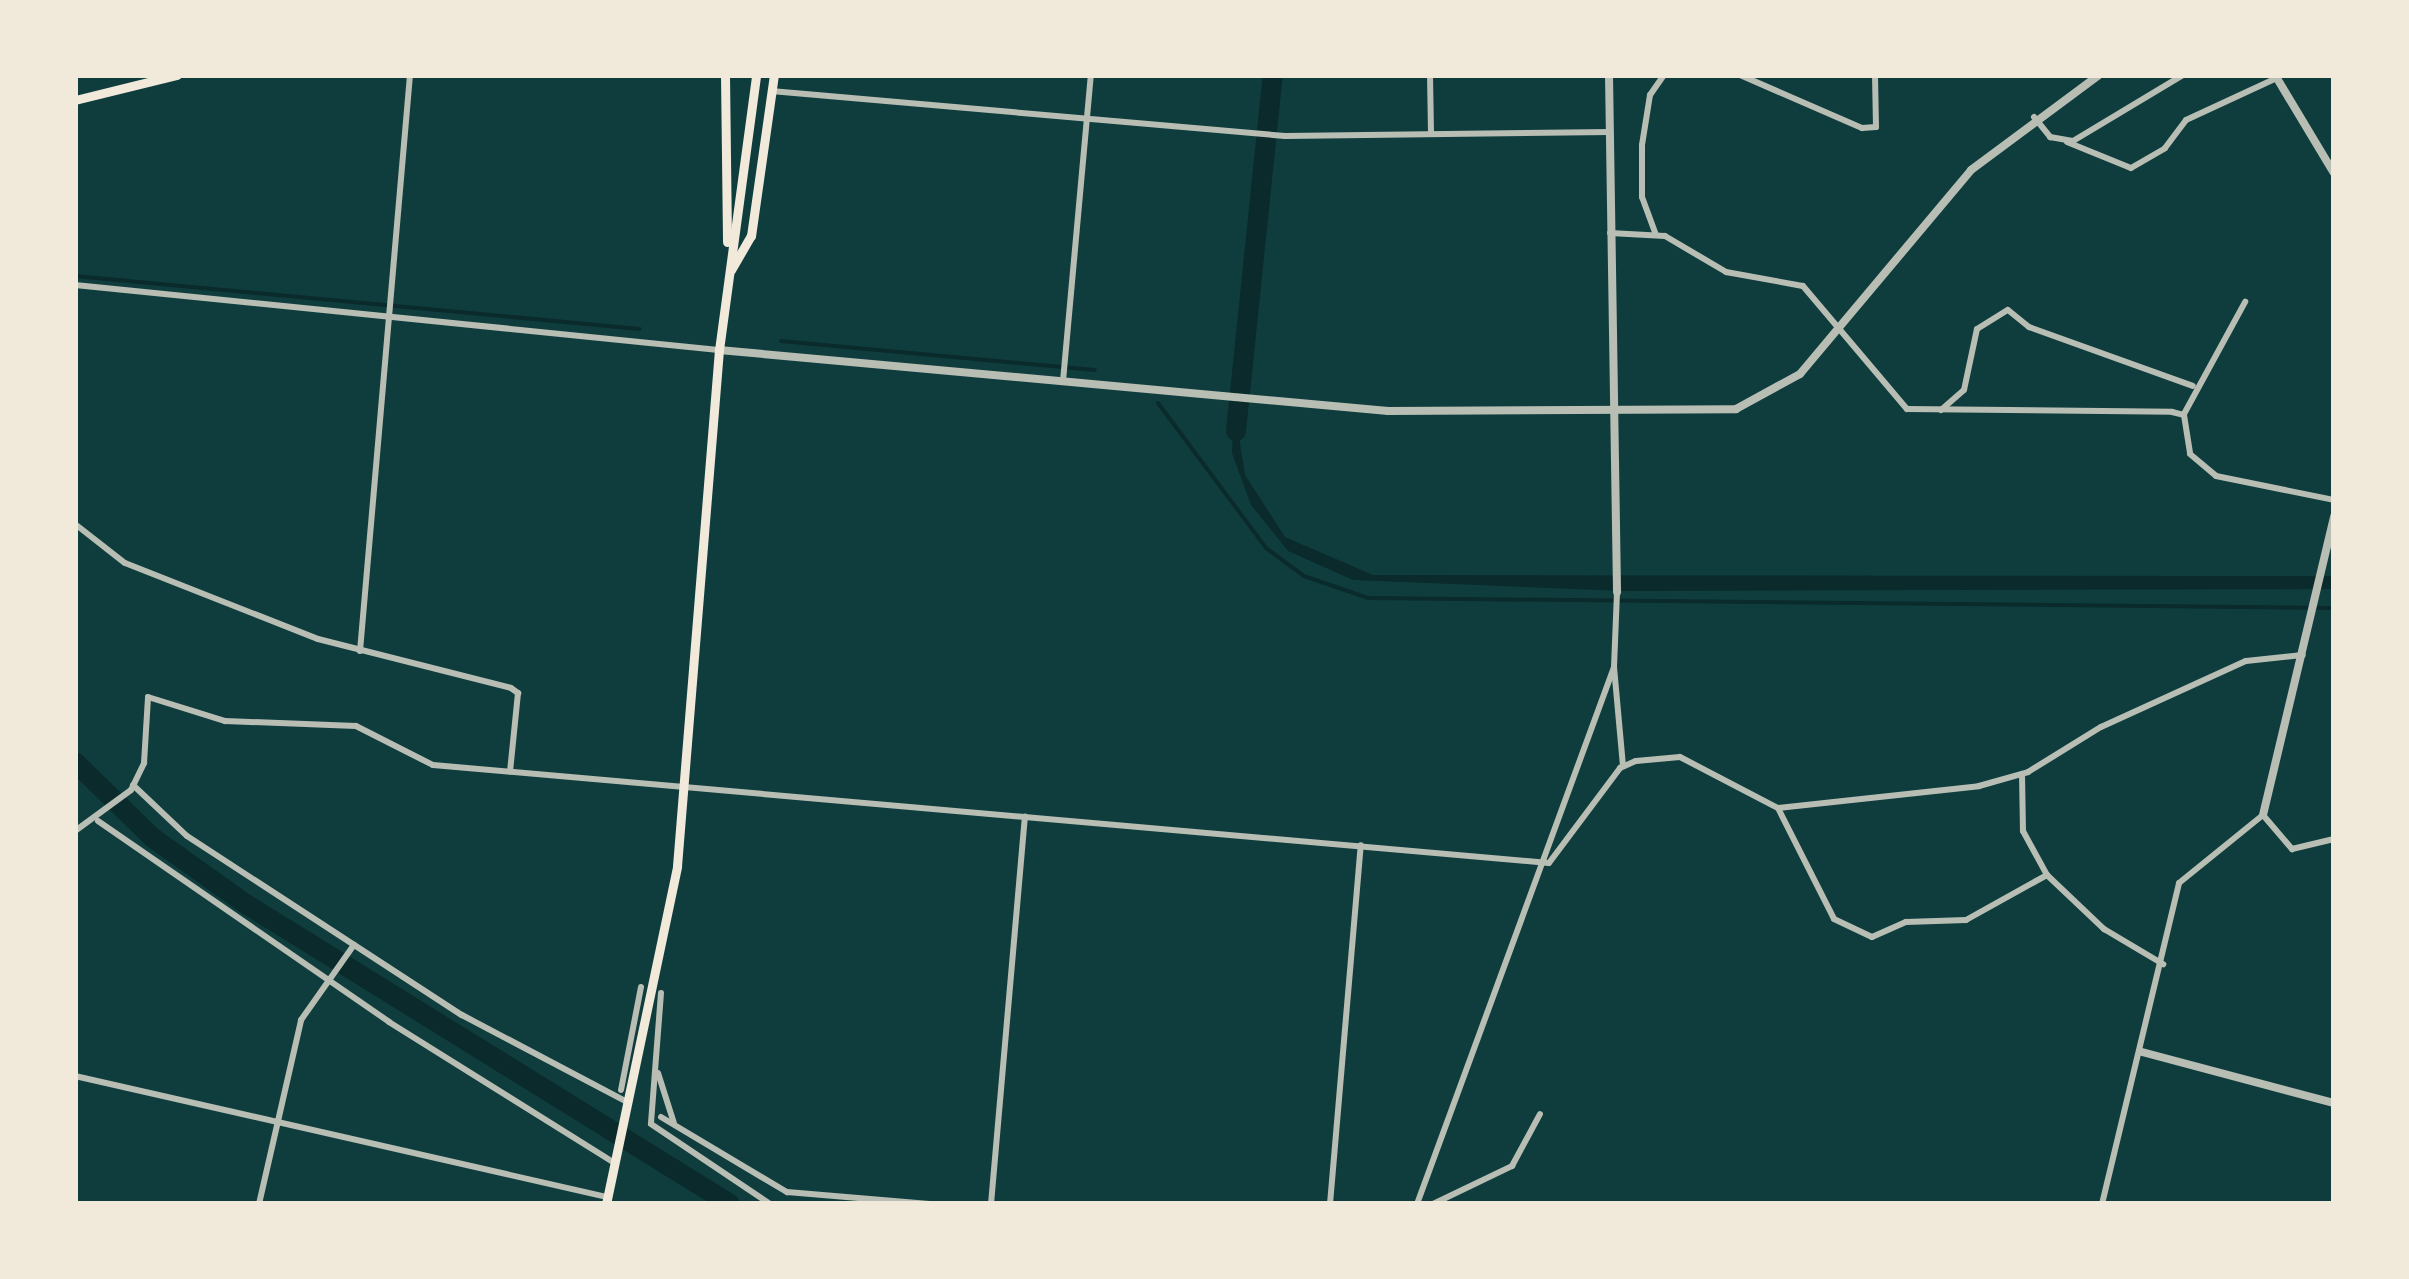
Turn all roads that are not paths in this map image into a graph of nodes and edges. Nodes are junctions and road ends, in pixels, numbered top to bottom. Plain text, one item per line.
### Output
1 (177, 75) edge
2 (410, 75) edge
3 (725, 75) edge
4 (756, 75) edge
5 (774, 75) edge
6 (1090, 75) edge
7 (1430, 75) edge
8 (1609, 75) edge
9 (1664, 75) edge
10 (1740, 75) edge
11 (1875, 75) edge
12 (2099, 75) edge
13 (2183, 75) edge
14 (2276, 76) edge
15 (771, 91) junction
16 (75, 100) edge
17 (2034, 117) junction
18 (1086, 118) junction
19 (1610, 132) junction
20 (1431, 134) junction
21 (2067, 142) junction
22 (2334, 173) edge
23 (1609, 233) junction
24 (1656, 235) junction
25 (729, 259) junction
26 (727, 275) junction
27 (75, 286) edge
28 (2246, 302) dead end
29 (388, 317) junction
30 (1840, 323) junction
31 (719, 350) junction
32 (1063, 381) junction
33 (2193, 386) junction
34 (1941, 410) junction
35 (1614, 413) junction
36 (2184, 414) junction
37 (2334, 500) edge
38 (2334, 516) edge
39 (75, 524) edge
40 (1617, 598) joint
41 (360, 651) junction
42 (2304, 654) junction
43 (1614, 667) junction
44 (1623, 766) junction
45 (510, 772) junction
46 (2022, 774) junction
47 (132, 788) junction
48 (686, 788) junction
49 (1778, 808) junction
50 (2263, 815) junction
51 (1025, 816) junction
52 (100, 819) junction
53 (75, 832) edge
54 (2334, 838) edge
55 (1361, 845) junction
56 (1544, 863) junction
57 (2047, 875) junction
58 (352, 948) junction
59 (2163, 964) junction
60 (330, 980) junction
61 (641, 987) dead end
62 (661, 993) dead end
63 (2142, 1052) junction
64 (657, 1064) junction
65 (75, 1076) edge
66 (621, 1090) dead end
67 (2334, 1103) edge
68 (627, 1107) junction
69 (1540, 1114) dead end
70 (661, 1117) dead end
71 (280, 1122) junction
72 (678, 1128) junction
73 (616, 1159) junction
74 (606, 1201) edge
75 (259, 1204) edge
76 (770, 1204) edge
77 (929, 1204) edge
78 (991, 1204) edge
79 (1330, 1204) edge
80 (1416, 1204) edge
81 (1433, 1204) edge
82 (2102, 1204) edge

1 - 16 main road
2 - 29 street
3 - 25 main road
4 - 25 main road
5 - 15 main road
6 - 18 street
7 - 20 street
8 - 19 street
9 - 24 street
10 - 11 street
12 - 17 street
13 - 21 street
14 - 21 street
14 - 22 street
15 - 18 street
15 - 26 main road
17 - 21 street
17 - 30 street
18 - 20 street
18 - 32 street
19 - 20 street
19 - 23 street
23 - 24 street
23 - 35 street
24 - 30 street
25 - 26 main road
26 - 31 main road
27 - 29 street
28 - 33 street
29 - 31 street
29 - 41 street
30 - 34 street
30 - 35 street
31 - 32 street
31 - 48 main road
32 - 35 street
33 - 34 street
33 - 36 street
34 - 36 street
35 - 40 street
36 - 37 street
38 - 42 street
39 - 41 street
40 - 43 street
41 - 45 street
42 - 46 street
42 - 50 street
43 - 44 street
43 - 56 street
44 - 49 street
44 - 56 street
45 - 47 street
45 - 48 street
46 - 49 street
46 - 57 street
47 - 52 street
47 - 58 street
48 - 51 street
48 - 68 main road
49 - 57 street
50 - 54 street
50 - 59 street
51 - 55 street
51 - 78 street
52 - 53 street
52 - 60 street
55 - 56 street
55 - 79 street
56 - 80 street
57 - 59 street
58 - 60 street
58 - 68 street
59 - 63 street
60 - 71 street
60 - 73 street
61 - 66 street
62 - 64 street
63 - 67 street
63 - 82 street
64 - 72 street
64 - 76 street
65 - 71 street
68 - 73 main road
69 - 81 street
70 - 72 street
71 - 74 street
71 - 75 street
72 - 77 street
73 - 74 main road

